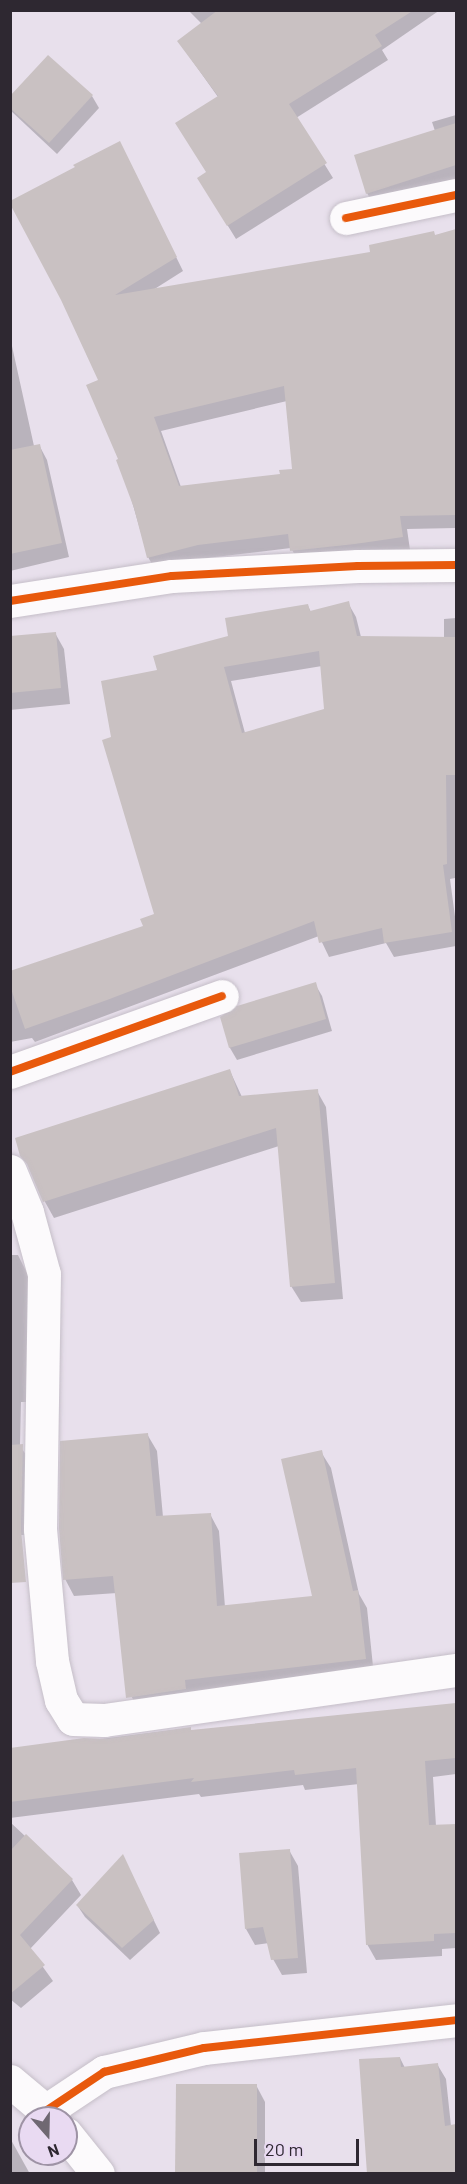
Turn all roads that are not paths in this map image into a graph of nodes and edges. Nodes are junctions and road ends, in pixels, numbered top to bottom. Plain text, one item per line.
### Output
1 (456, 195) edge
2 (346, 218) dead end
3 (456, 565) edge
4 (10, 601) edge
5 (222, 996) dead end
6 (10, 1072) edge
7 (10, 1171) edge
8 (456, 1670) edge
9 (456, 2020) edge
10 (10, 2080) edge
11 (40, 2106) edge
12 (70, 2106) edge
13 (78, 2148) edge
14 (98, 2174) edge

1 - 2 street
3 - 4 street
5 - 6 street
7 - 8 street
9 - 12 street
10 - 11 street
13 - 14 street

